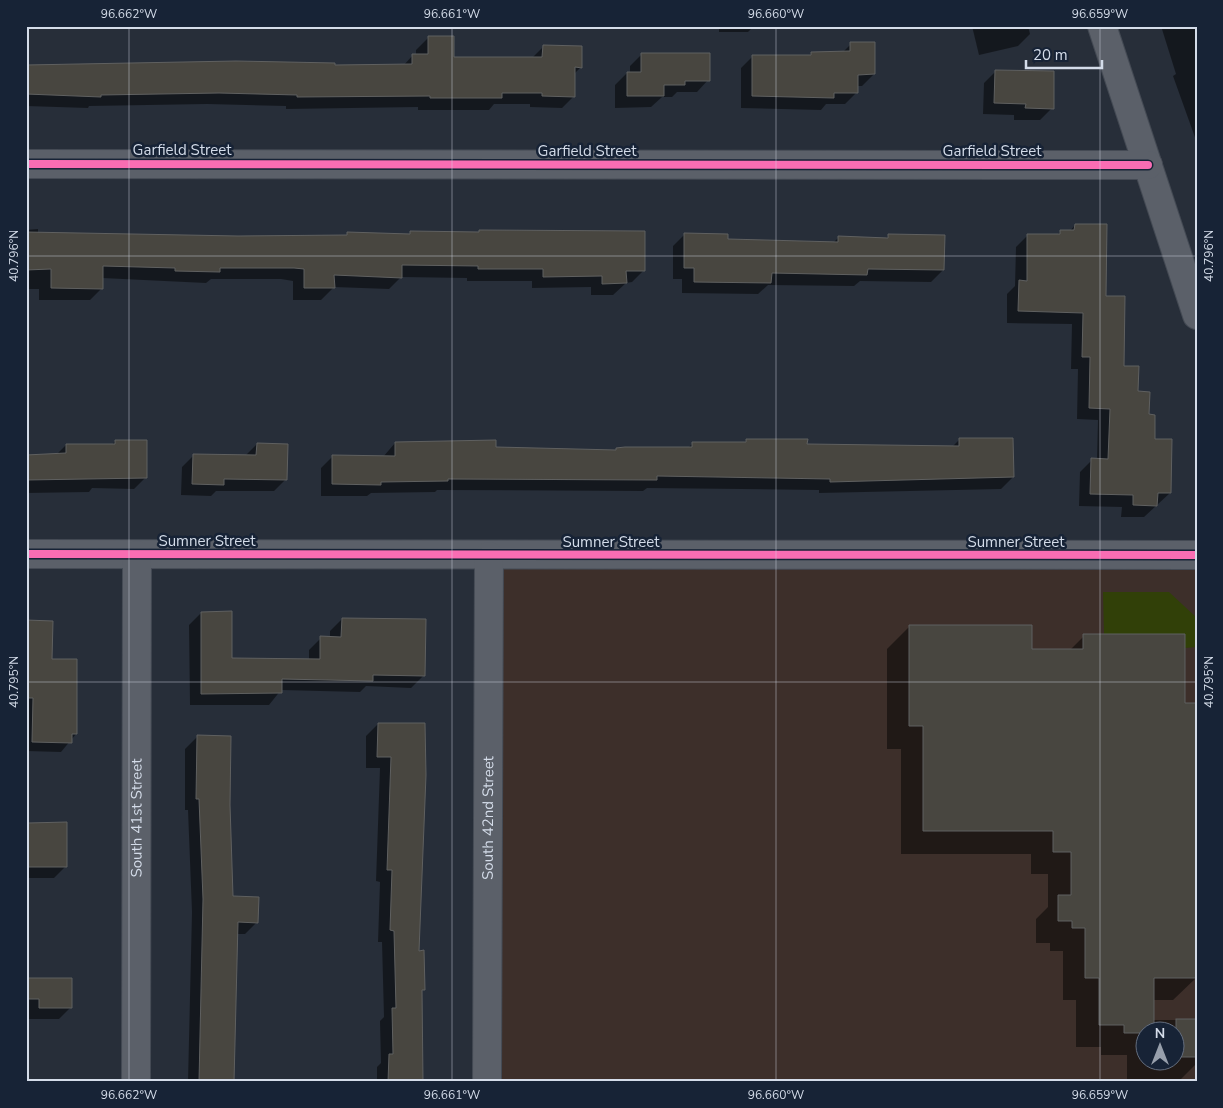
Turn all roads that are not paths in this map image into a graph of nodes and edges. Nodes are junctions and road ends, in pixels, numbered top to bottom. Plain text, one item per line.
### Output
1 (1102, 26) edge
2 (26, 164) edge
3 (1148, 165) junction
4 (1197, 315) edge
5 (26, 554) edge
6 (137, 555) junction
7 (1197, 555) edge
8 (489, 556) junction
9 (136, 1082) edge
10 (487, 1082) edge

1 - 3 street
2 - 3 street, Garfield Street
3 - 4 street
5 - 6 street, Sumner Street
6 - 8 street, Sumner Street
6 - 9 street, South 41st Street
7 - 8 street, Sumner Street
8 - 10 street, South 42nd Street

